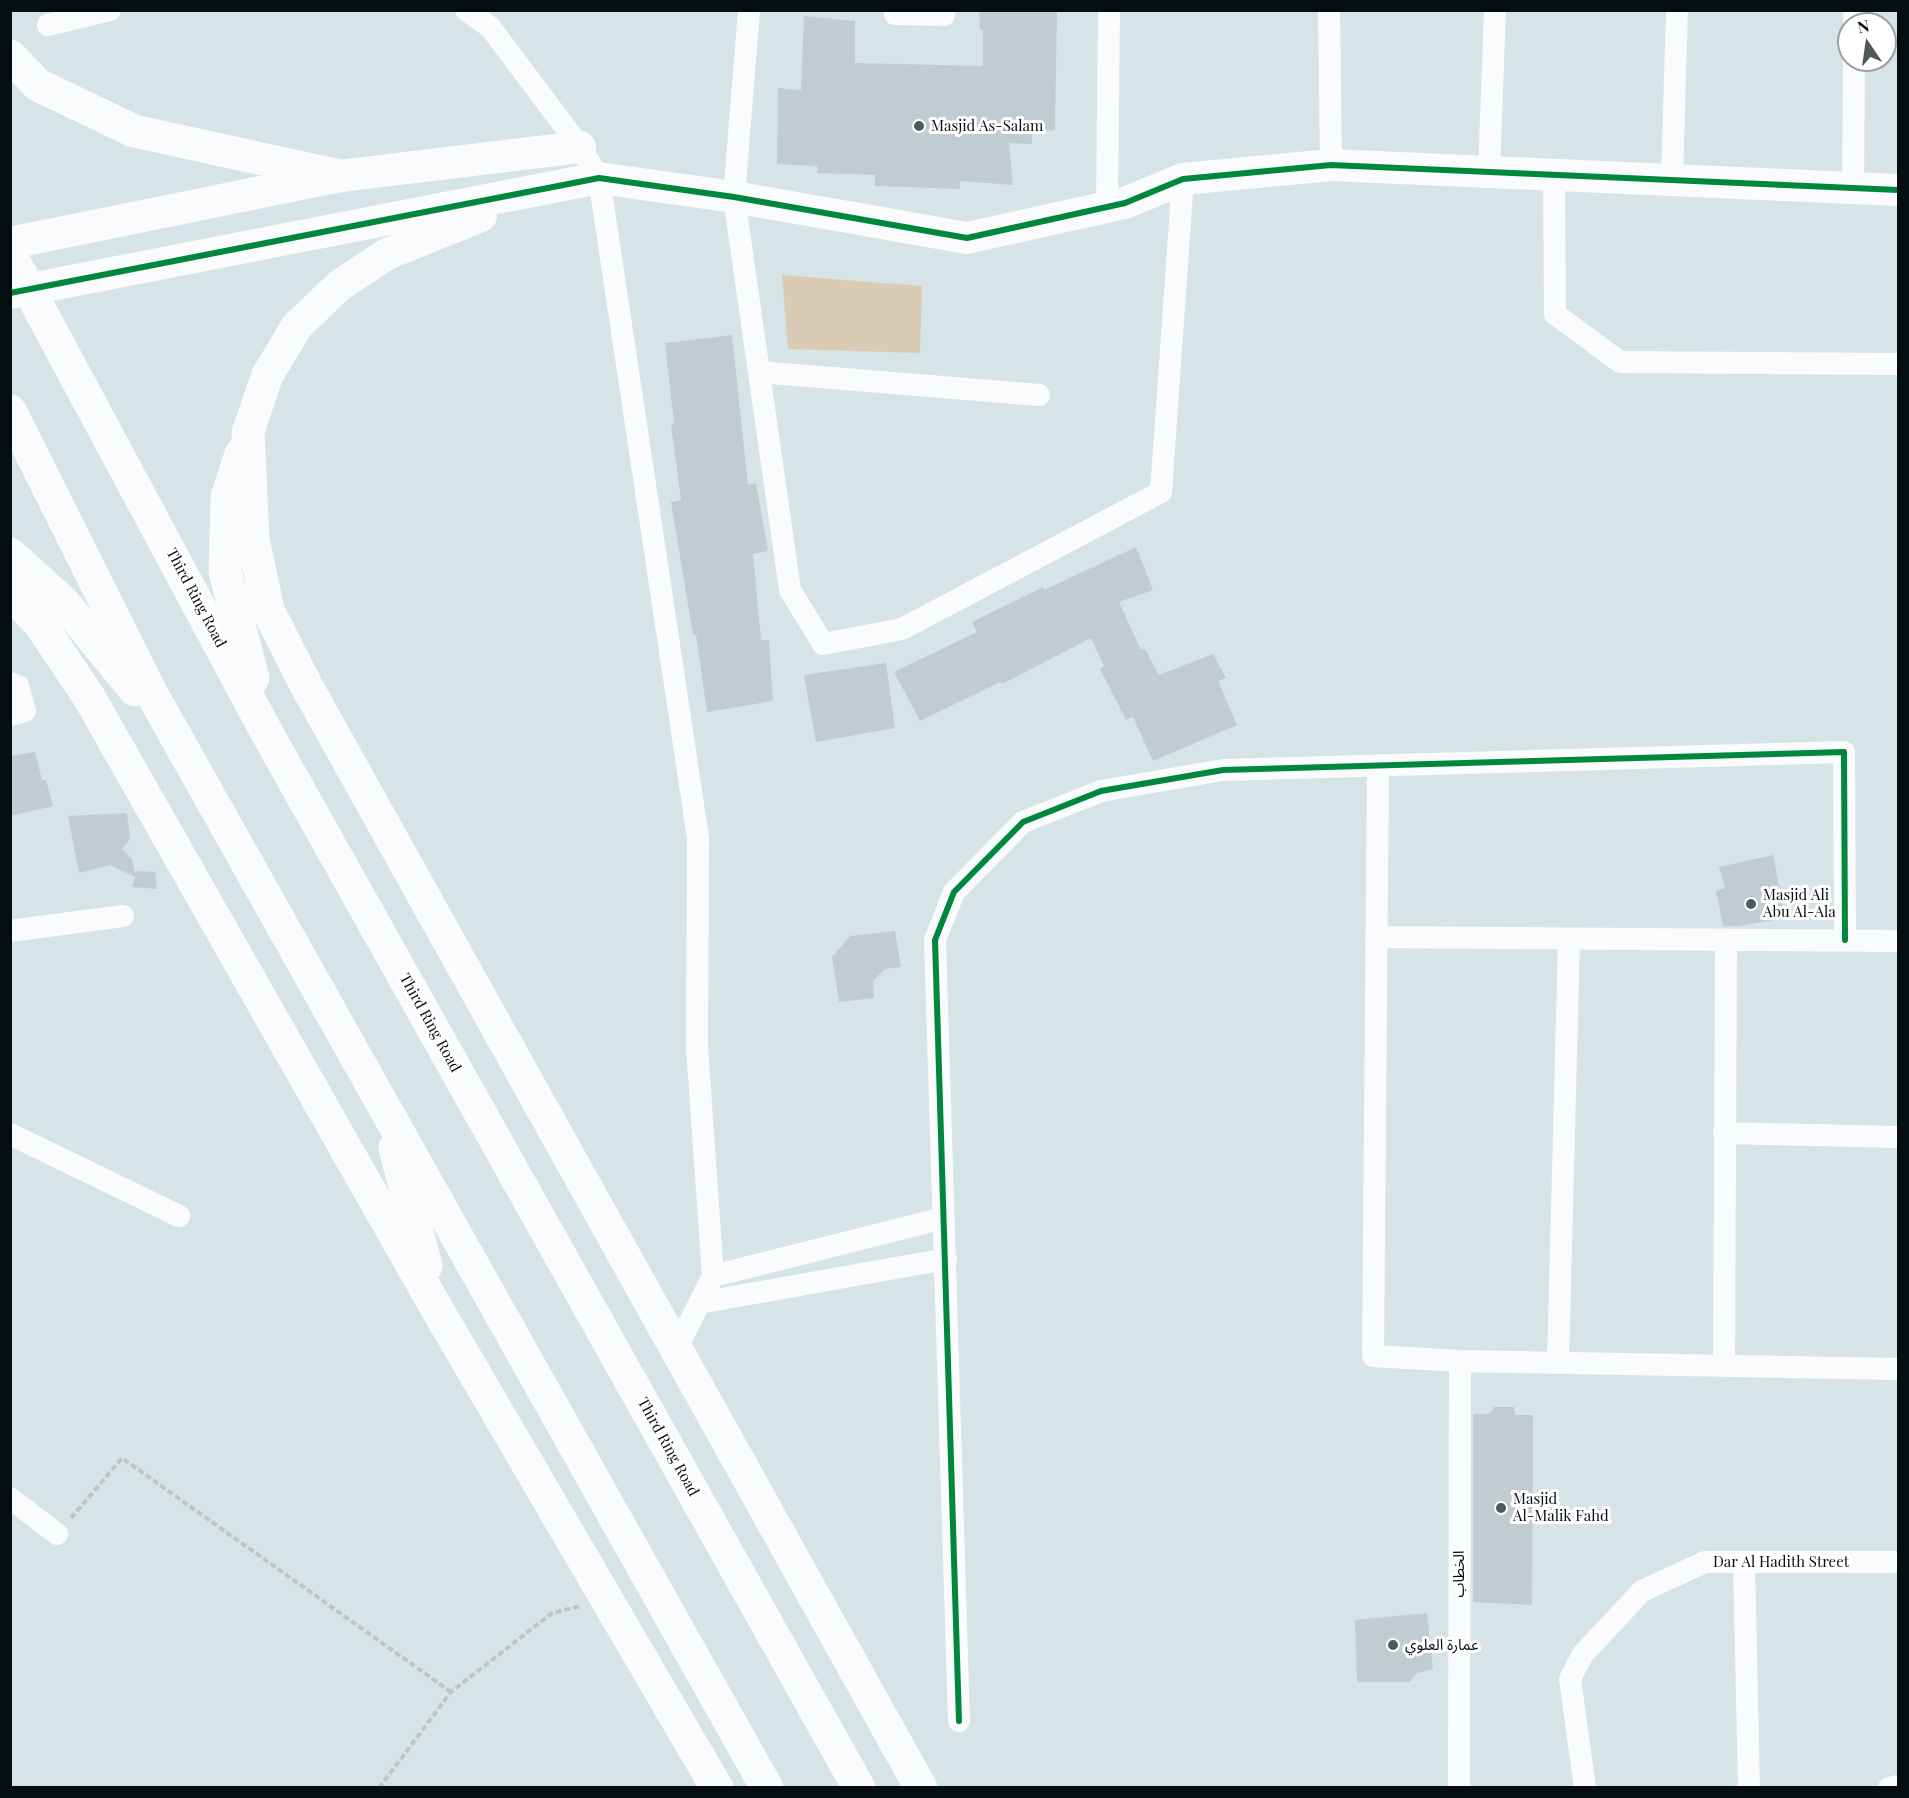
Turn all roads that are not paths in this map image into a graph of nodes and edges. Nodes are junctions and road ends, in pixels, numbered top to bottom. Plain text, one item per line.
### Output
1 (110, 10) edge
2 (466, 10) edge
3 (749, 10) edge
4 (895, 10) edge
5 (944, 10) edge
6 (1109, 10) edge
7 (1329, 10) edge
8 (1495, 10) edge
9 (1677, 10) edge
10 (48, 25) dead end
11 (10, 56) edge
12 (10, 66) edge
13 (1854, 72) edge
14 (38, 85) junction
15 (580, 147) junction
16 (1330, 165) junction
17 (1489, 172) junction
18 (1554, 175) junction
19 (340, 176) junction
20 (599, 178) junction
21 (1183, 179) junction
22 (1672, 179) junction
23 (569, 184) junction
24 (1853, 188) junction
25 (1899, 190) edge
26 (734, 197) junction
27 (1107, 206) junction
28 (10, 243) edge
29 (10, 254) edge
30 (10, 293) edge
31 (1899, 364) edge
32 (759, 372) junction
33 (1039, 395) dead end
34 (16, 421) edge
35 (248, 432) junction
36 (10, 554) edge
37 (10, 591) edge
38 (10, 683) edge
39 (10, 715) edge
40 (267, 733) junction
41 (182, 747) junction
42 (1378, 765) junction
43 (123, 916) dead end
44 (10, 931) edge
45 (1376, 938) junction
46 (1569, 939) junction
47 (1726, 940) junction
48 (1845, 940) junction
49 (1899, 941) edge
50 (384, 1106) junction
51 (1724, 1133) junction
52 (10, 1134) edge
53 (1899, 1137) edge
54 (179, 1216) dead end
55 (944, 1218) junction
56 (946, 1259) junction
57 (713, 1276) junction
58 (699, 1303) junction
59 (436, 1309) junction
60 (676, 1350) junction
61 (1460, 1361) junction
62 (1558, 1363) junction
63 (1724, 1366) junction
64 (1899, 1369) edge
65 (10, 1498) edge
66 (57, 1534) road end
67 (1743, 1562) junction
68 (1899, 1562) edge
69 (959, 1721) dead end
70 (1899, 1786) edge
71 (717, 1788) edge
72 (767, 1788) edge
73 (859, 1788) edge
74 (921, 1788) edge
75 (1459, 1788) edge
76 (1585, 1788) edge
77 (1749, 1788) edge
78 (1888, 1788) edge

1 - 10 street
2 - 15 street
3 - 26 street
4 - 5 street
6 - 27 street
7 - 16 street
8 - 17 street
9 - 22 street
11 - 14 highway
12 - 14 highway
13 - 24 street
14 - 19 highway
15 - 19 street
15 - 20 street
16 - 17 street
16 - 21 street
17 - 18 street
18 - 22 street
18 - 31 street
19 - 28 street
20 - 23 street
20 - 26 street
20 - 57 street
21 - 27 street
21 - 32 street
22 - 24 street
23 - 30 street
23 - 35 street
24 - 25 street
26 - 27 street
26 - 32 street
29 - 40 highway, Third Ring Road
32 - 33 street
34 - 41 highway
35 - 40 highway
35 - 60 highway
36 - 41 highway
37 - 59 highway
38 - 39 street
40 - 73 highway, Third Ring Road
41 - 50 highway
42 - 45 street
42 - 48 street
42 - 55 street
43 - 44 street
45 - 46 street
45 - 61 street
46 - 47 street
46 - 62 street
47 - 48 street
47 - 51 street
48 - 49 street
50 - 59 highway
50 - 72 highway
51 - 53 street
51 - 63 street
52 - 54 street
55 - 56 street
55 - 57 street
56 - 58 street
56 - 69 street
57 - 58 street
58 - 60 street
59 - 71 highway
60 - 74 highway
61 - 62 street
61 - 75 street, الخطاب
62 - 63 street
63 - 64 street
65 - 66 street
67 - 68 street, Dar Al Hadith Street
67 - 76 street, Dar Al Hadith Street
67 - 77 street
70 - 78 street

